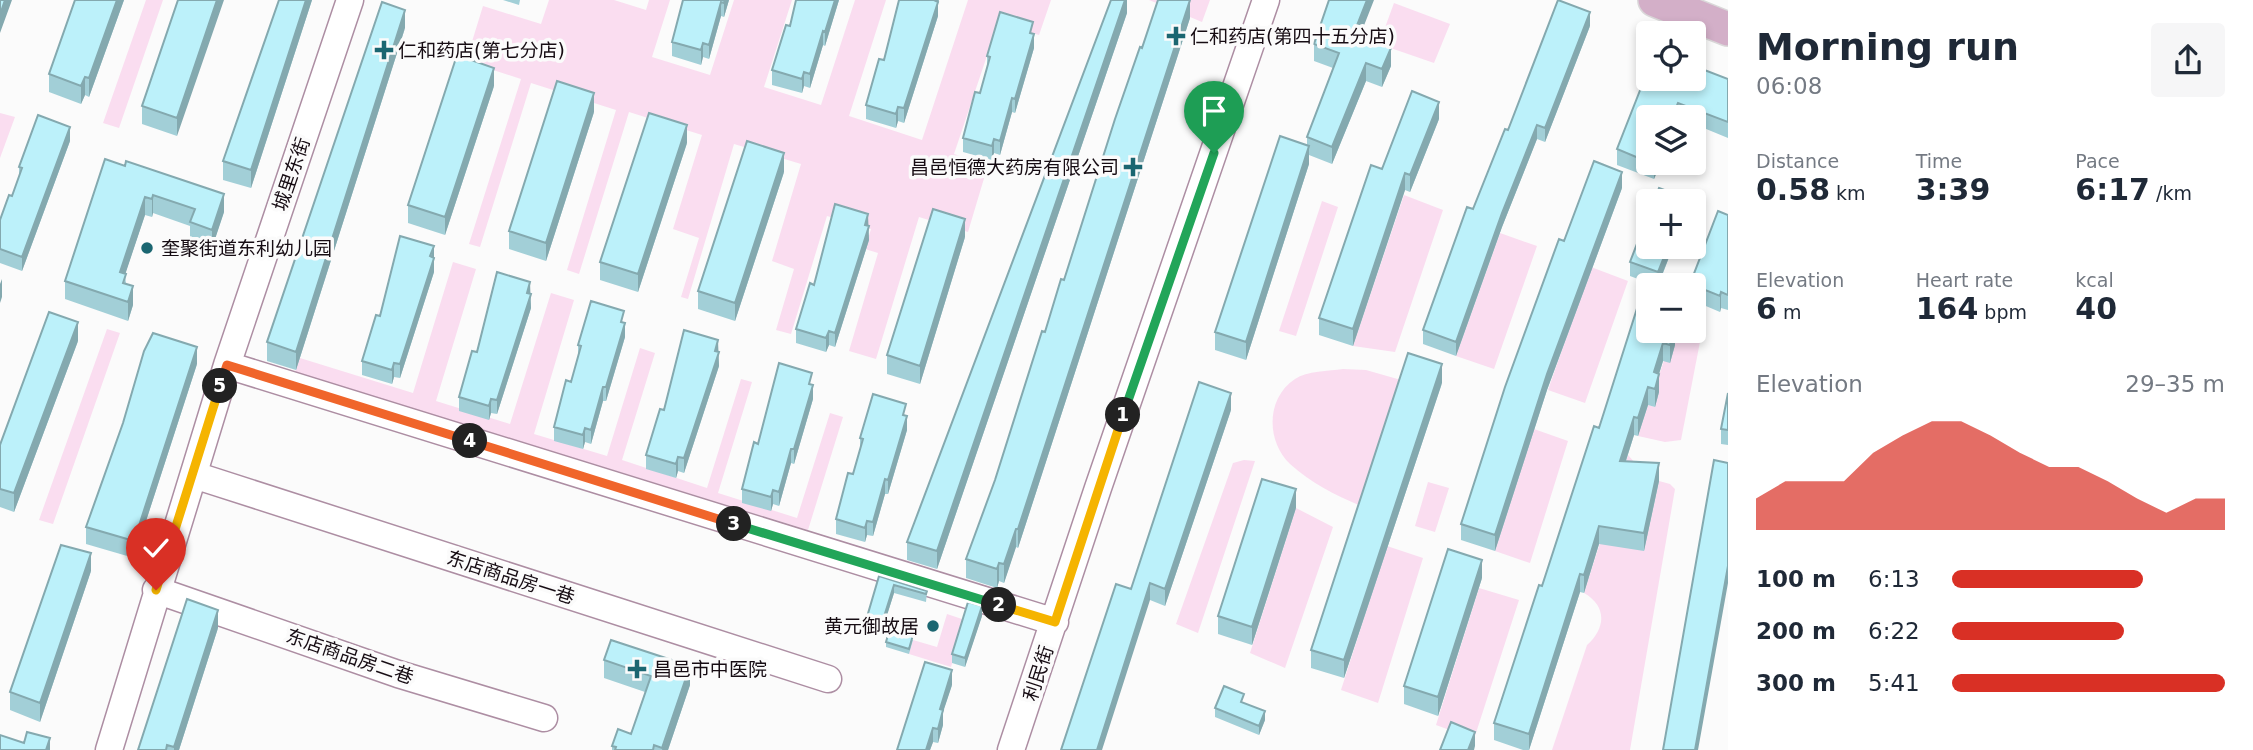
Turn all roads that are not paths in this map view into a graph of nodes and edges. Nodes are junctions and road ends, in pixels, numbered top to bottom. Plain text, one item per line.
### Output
1 (350, 0) edge
2 (1266, 0) edge
3 (1655, 0) edge
4 (1728, 30) edge
5 (227, 365) junction
6 (194, 475) junction
7 (156, 590) junction
8 (1055, 622) junction
9 (828, 679) dead end
10 (544, 718) dead end
11 (108, 750) edge
12 (1011, 750) edge

1 - 5 street, 城里东街
2 - 8 street, 利民街
3 - 4 main road
5 - 6 street, 城里东街
5 - 8 street
6 - 7 street, 城里东街
6 - 9 street, 东店商品房一巷
7 - 10 street, 东店商品房二巷
7 - 11 street, 城里东街
8 - 12 street, 利民街

